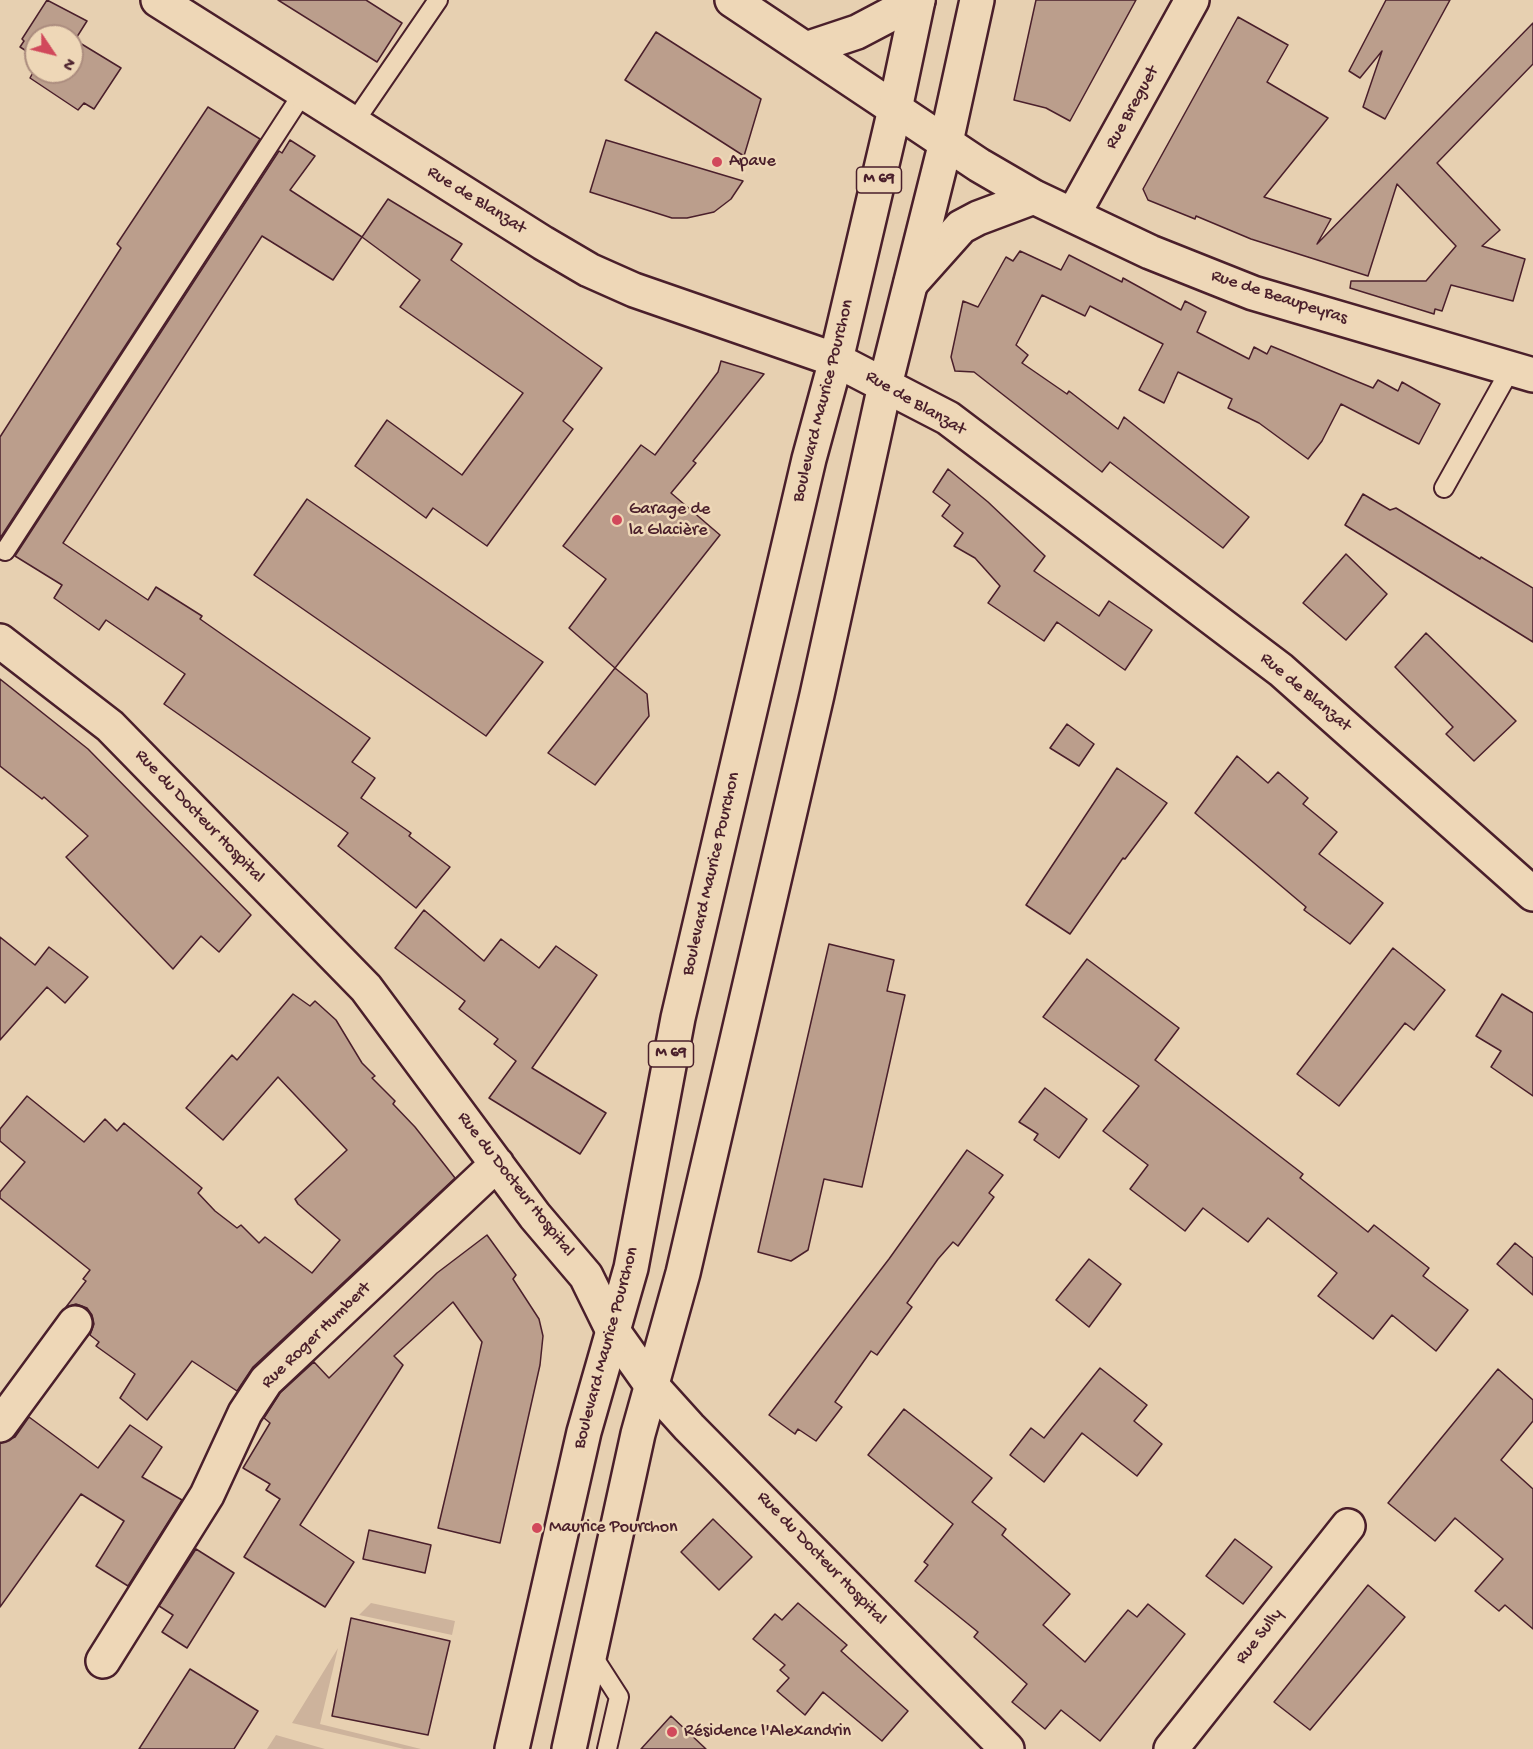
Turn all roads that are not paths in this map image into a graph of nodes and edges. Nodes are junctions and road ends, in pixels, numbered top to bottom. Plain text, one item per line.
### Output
1 (158, 0) edge
2 (438, 0) edge
3 (732, 0) edge
4 (918, 0) edge
5 (977, 0) edge
6 (1192, 0) edge
7 (806, 49) junction
8 (303, 93) junction
9 (896, 109) junction
10 (353, 124) junction
11 (946, 142) junction
12 (1034, 197) junction
13 (1073, 215) junction
14 (911, 283) junction
15 (836, 360) junction
16 (1522, 372) edge
17 (885, 385) junction
18 (1444, 488) dead end
19 (5, 551) dead end
20 (0, 641) edge
21 (1533, 894) edge
22 (496, 1164) junction
23 (75, 1323) dead end
24 (613, 1331) junction
25 (652, 1386) junction
26 (0, 1425) edge
27 (1348, 1526) dead end
28 (590, 1652) junction
29 (103, 1661) dead end
30 (512, 1749) edge
31 (569, 1749) edge
32 (607, 1749) edge
33 (1008, 1749) edge
34 (1171, 1749) edge

1 - 8 street, Rue de Blanzat
2 - 10 lane
3 - 7 street, Rue de Beaupeyras
4 - 7 street
4 - 9 street, Boulevard Maurice Pourchon / M 69
5 - 11 street
6 - 13 street, Rue Breguet
7 - 9 street, Rue de Beaupeyras
8 - 10 street, Rue de Blanzat
8 - 19 lane
9 - 11 street, Rue de Beaupeyras
9 - 15 street, Boulevard Maurice Pourchon / M 69
10 - 15 street, Rue de Blanzat
11 - 12 street, Rue de Beaupeyras
11 - 14 street
12 - 13 street, Rue de Beaupeyras
12 - 14 street
13 - 16 street, Rue de Beaupeyras
14 - 17 street
15 - 17 street, Rue de Blanzat
15 - 24 street, Boulevard Maurice Pourchon / M 69
16 - 18 lane
17 - 21 street, Rue de Blanzat
17 - 25 street
20 - 22 street, Rue du Docteur Hospital
22 - 24 street, Rue du Docteur Hospital
22 - 29 street, Rue Roger Humbert
23 - 26 street
24 - 25 street, Rue du Docteur Hospital
24 - 30 street, Boulevard Maurice Pourchon / M 69
25 - 28 street
25 - 33 street, Rue du Docteur Hospital
27 - 34 street, Rue Sully
28 - 31 street
28 - 32 lane

